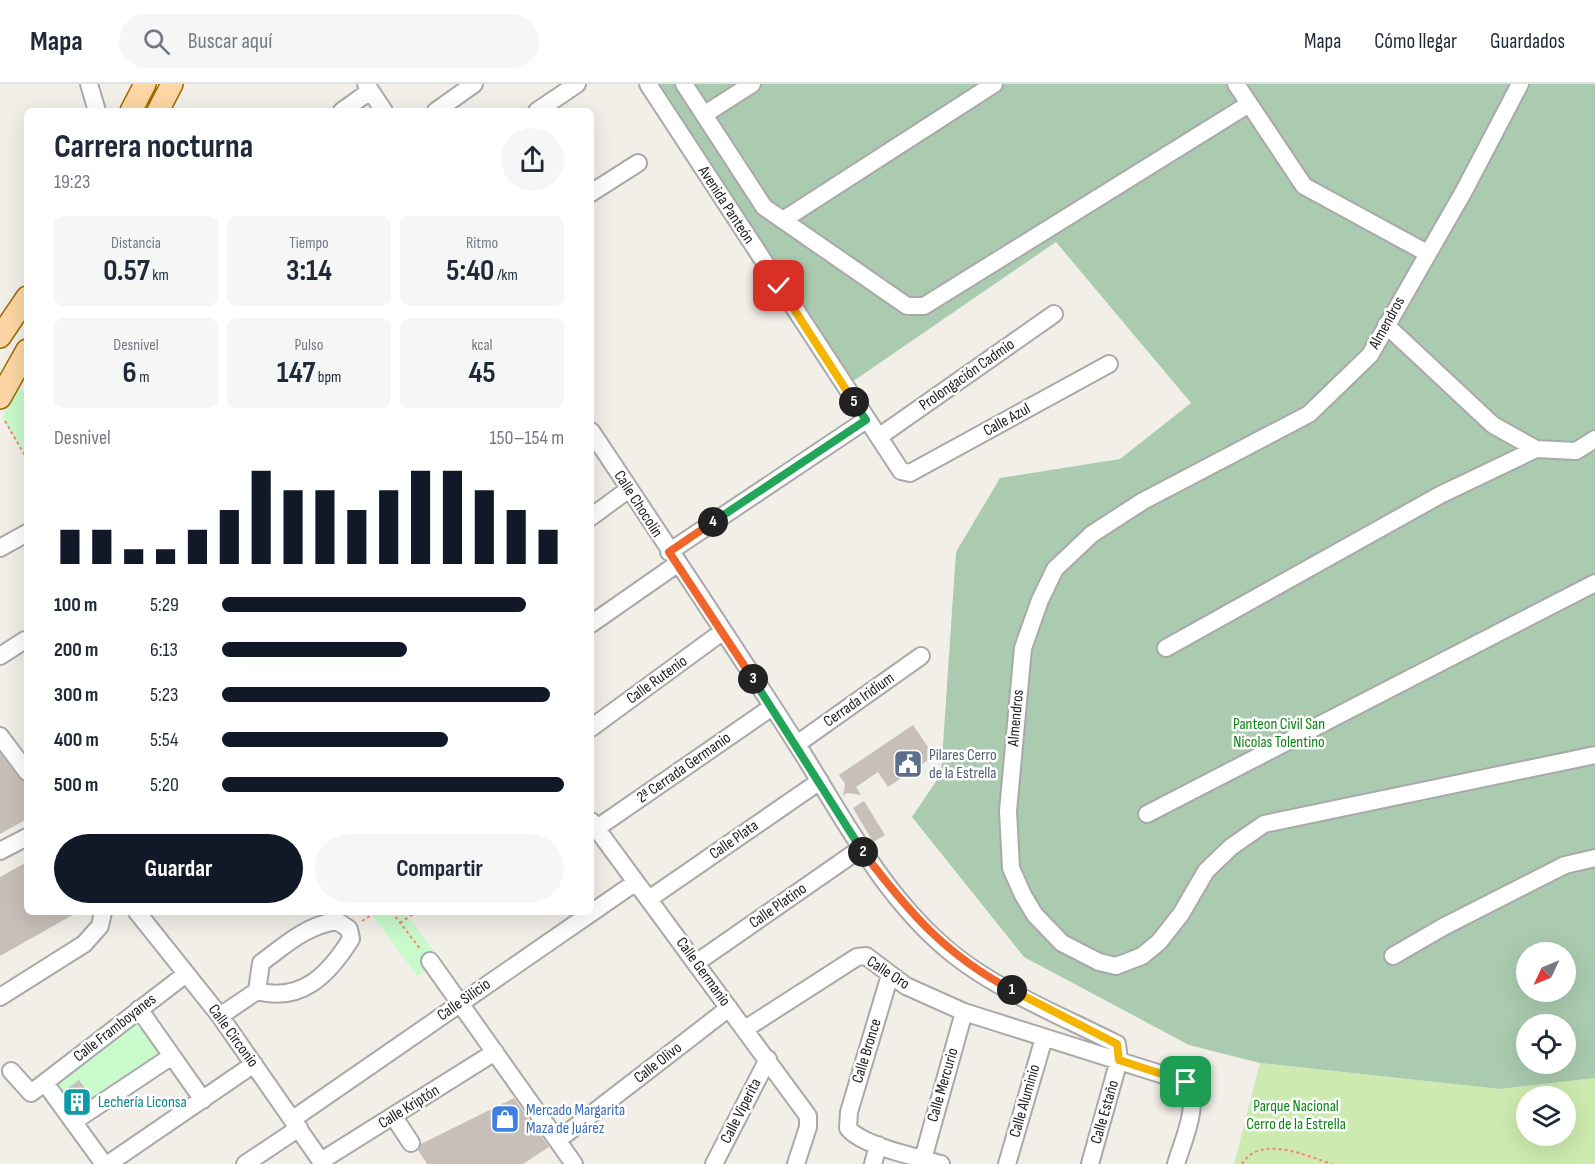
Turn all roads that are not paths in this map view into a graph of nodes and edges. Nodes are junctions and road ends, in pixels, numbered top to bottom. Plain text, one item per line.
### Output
1 (89, 84) edge
2 (145, 84) edge
3 (172, 84) edge
4 (474, 84) edge
5 (577, 84) edge
6 (648, 84) edge
7 (684, 84) edge
8 (752, 84) edge
9 (994, 84) edge
10 (1236, 84) edge
11 (1520, 84) edge
12 (368, 87) edge
13 (1249, 104) junction
14 (96, 108) edge
15 (133, 108) edge
16 (160, 108) edge
17 (345, 108) edge
18 (382, 108) edge
19 (440, 108) edge
20 (541, 108) edge
21 (705, 114) junction
22 (638, 163) dead end
23 (594, 192) edge
24 (783, 220) junction
25 (1427, 253) junction
26 (24, 301) edge
27 (1054, 314) dead end
28 (1386, 325) junction
29 (0, 337) edge
30 (24, 355) edge
31 (1109, 364) dead end
32 (0, 398) edge
33 (866, 420) junction
34 (594, 436) edge
35 (880, 436) junction
36 (1595, 439) edge
37 (1536, 449) junction
38 (905, 473) joint
39 (629, 489) junction
40 (594, 515) edge
41 (24, 535) edge
42 (0, 548) edge
43 (673, 558) junction
44 (1595, 583) edge
45 (594, 622) edge
46 (722, 632) junction
47 (24, 641) edge
48 (1166, 648) dead end
49 (0, 656) edge
50 (921, 656) dead end
51 (772, 707) junction
52 (594, 726) edge
53 (0, 736) edge
54 (796, 744) junction
55 (1595, 755) edge
56 (24, 768) edge
57 (820, 781) junction
58 (1147, 814) dead end
59 (594, 824) edge
60 (24, 839) edge
61 (860, 849) junction
62 (0, 851) edge
63 (1595, 858) edge
64 (636, 882) junction
65 (649, 899) junction
66 (594, 911) edge
67 (102, 915) edge
68 (139, 915) edge
69 (588, 915) edge
70 (1393, 956) dead end
71 (430, 961) road end
72 (696, 963) junction
73 (186, 974) junction
74 (890, 975) junction
75 (257, 991) junction
76 (0, 997) edge
77 (460, 1002) junction
78 (729, 1008) junction
79 (139, 1010) junction
80 (964, 1012) junction
81 (220, 1016) junction
82 (745, 1029) junction
83 (1044, 1038) junction
84 (495, 1052) junction
85 (172, 1056) junction
86 (768, 1059) junction
87 (1119, 1060) junction
88 (254, 1064) junction
89 (11, 1071) dead end
90 (45, 1083) junction
91 (203, 1100) junction
92 (394, 1117) junction
93 (73, 1122) junction
94 (296, 1123) junction
95 (558, 1140) junction
96 (411, 1143) dead end
97 (878, 1145) junction
98 (923, 1159) junction
99 (322, 1163) edge
100 (106, 1164) edge
101 (245, 1164) edge
102 (574, 1164) edge
103 (714, 1164) edge
104 (796, 1164) edge
105 (873, 1164) edge
106 (941, 1164) edge
107 (1007, 1164) edge
108 (1090, 1164) edge
109 (1176, 1164) edge

1 - 14 street
2 - 15 main road
3 - 16 main road
4 - 19 street
5 - 20 street
6 - 33 street, Avenida Panteón
7 - 21 street
8 - 21 street
9 - 24 street
10 - 13 street
11 - 25 street, Almendros
12 - 17 street
12 - 18 street
13 - 24 street
13 - 25 street
21 - 24 street
22 - 23 street
25 - 28 street, Almendros
26 - 29 main road
27 - 35 street, Prolongación Cadmio
28 - 37 street
28 - 55 street, Almendros
30 - 32 main road
31 - 38 street, Calle Azul
33 - 35 street, Avenida Panteón
33 - 43 street
34 - 39 street, Calle Chocolín
35 - 38 street, Avenida Panteón
36 - 37 street
37 - 48 street
39 - 40 street
39 - 43 street, Calle Chocolín
41 - 42 street
43 - 45 street
43 - 46 street, Calle Chocolín
44 - 58 street
46 - 51 street, Calle Chocolín
46 - 52 street, Calle Rutenio
47 - 49 street
50 - 54 street, Cerrada Iridium
51 - 54 street, Calle Chocolín
51 - 59 street, 2ª Cerrada Germanio
53 - 56 street
54 - 57 street, Calle Chocolín
57 - 61 street, Calle Chocolín
57 - 65 street, Calle Plata
59 - 64 street, Calle Germanio
60 - 62 street
61 - 72 street, Calle Platino
61 - 87 street, Calle Chocolín
63 - 70 street
64 - 65 street, Calle Germanio
64 - 66 street, Calle Silicio
65 - 72 street, Calle Germanio
67 - 76 street
68 - 73 street, Calle Circonio
69 - 77 street, Calle Silicio
71 - 77 street
72 - 78 street, Calle Germanio
73 - 79 street, Calle Framboyanes
73 - 81 street, Calle Circonio
74 - 80 street, Calle Oro
74 - 82 street, Calle Oro
74 - 97 street, Calle Bronce
75 - 75 street
75 - 81 street
77 - 84 street
77 - 94 street, Calle Silicio
78 - 82 street, Calle Germanio
78 - 95 street, Calle Olivo
79 - 85 street
79 - 90 street, Calle Framboyanes
80 - 83 street, Calle Oro
80 - 98 street, Calle Mercurio
81 - 88 street, Calle Circonio
82 - 86 street, Calle Germanio
83 - 87 street, Calle Oro
83 - 107 street, Calle Aluminio
84 - 92 street, Calle Kriptón
84 - 95 street
85 - 91 street
85 - 93 street
86 - 103 street, Calle Viperita
86 - 104 street, Calle Germanio
87 - 108 street, Calle Estaño
87 - 109 street, Calle Oro
88 - 91 street
88 - 94 street, Calle Circonio
89 - 90 street
90 - 93 street
91 - 100 street
92 - 96 street
92 - 99 street, Calle Kriptón
93 - 100 street
94 - 99 street, Calle Circonio
94 - 101 street, Calle Silicio
95 - 102 street
97 - 98 street
97 - 105 street
98 - 106 street

